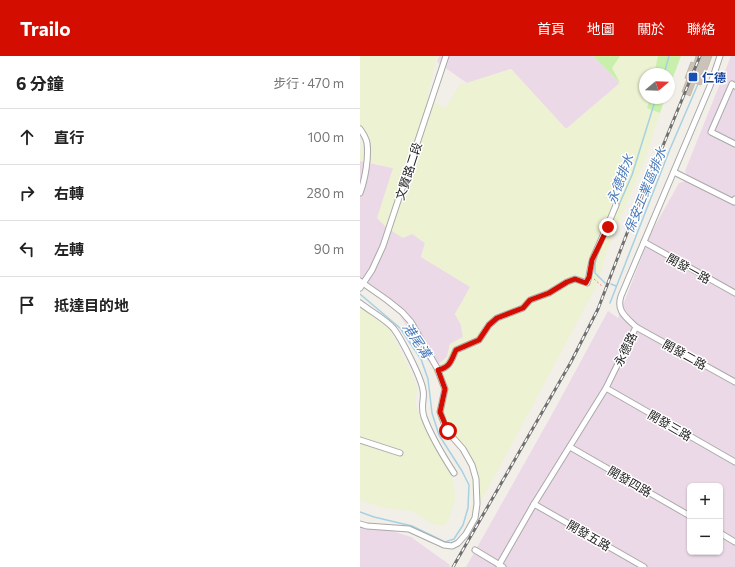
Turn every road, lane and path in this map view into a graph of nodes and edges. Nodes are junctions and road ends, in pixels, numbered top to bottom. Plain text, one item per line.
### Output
1 (446, 56) edge
2 (720, 56) edge
3 (735, 86) edge
4 (360, 129) edge
5 (735, 144) edge
6 (674, 172) junction
7 (360, 193) edge
8 (735, 202) edge
9 (616, 205) dead end
10 (644, 242) junction
11 (590, 274) junction
12 (361, 284) edge
13 (603, 287) dead end
14 (735, 293) edge
15 (360, 303) edge
16 (636, 327) junction
17 (438, 370) junction
18 (735, 382) edge
19 (606, 388) junction
20 (360, 440) edge
21 (570, 447) junction
22 (400, 453) dead end
23 (735, 462) edge
24 (454, 473) dead end
25 (534, 504) junction
26 (687, 514) edge
27 (360, 524) edge
28 (723, 535) edge
29 (735, 542) edge
30 (475, 550) dead end
31 (501, 566) edge
32 (644, 567) edge

1 - 12 street, 文賢路二段
2 - 6 street, 永德路
3 - 5 street
4 - 7 street
6 - 8 street
6 - 10 street, 永德路
9 - 11 street
10 - 14 street, 開發一路
10 - 16 street, 永德路
11 - 13 path
11 - 17 street
12 - 17 street
15 - 24 street
16 - 18 street, 開發二路
16 - 19 street, 永德路
17 - 27 street
19 - 21 street, 永德路
19 - 23 street, 開發三路
20 - 22 street
21 - 25 street, 永德路
21 - 26 street, 開發四路
25 - 31 street, 永德路
25 - 32 street, 開發五路
28 - 29 street
30 - 31 street

